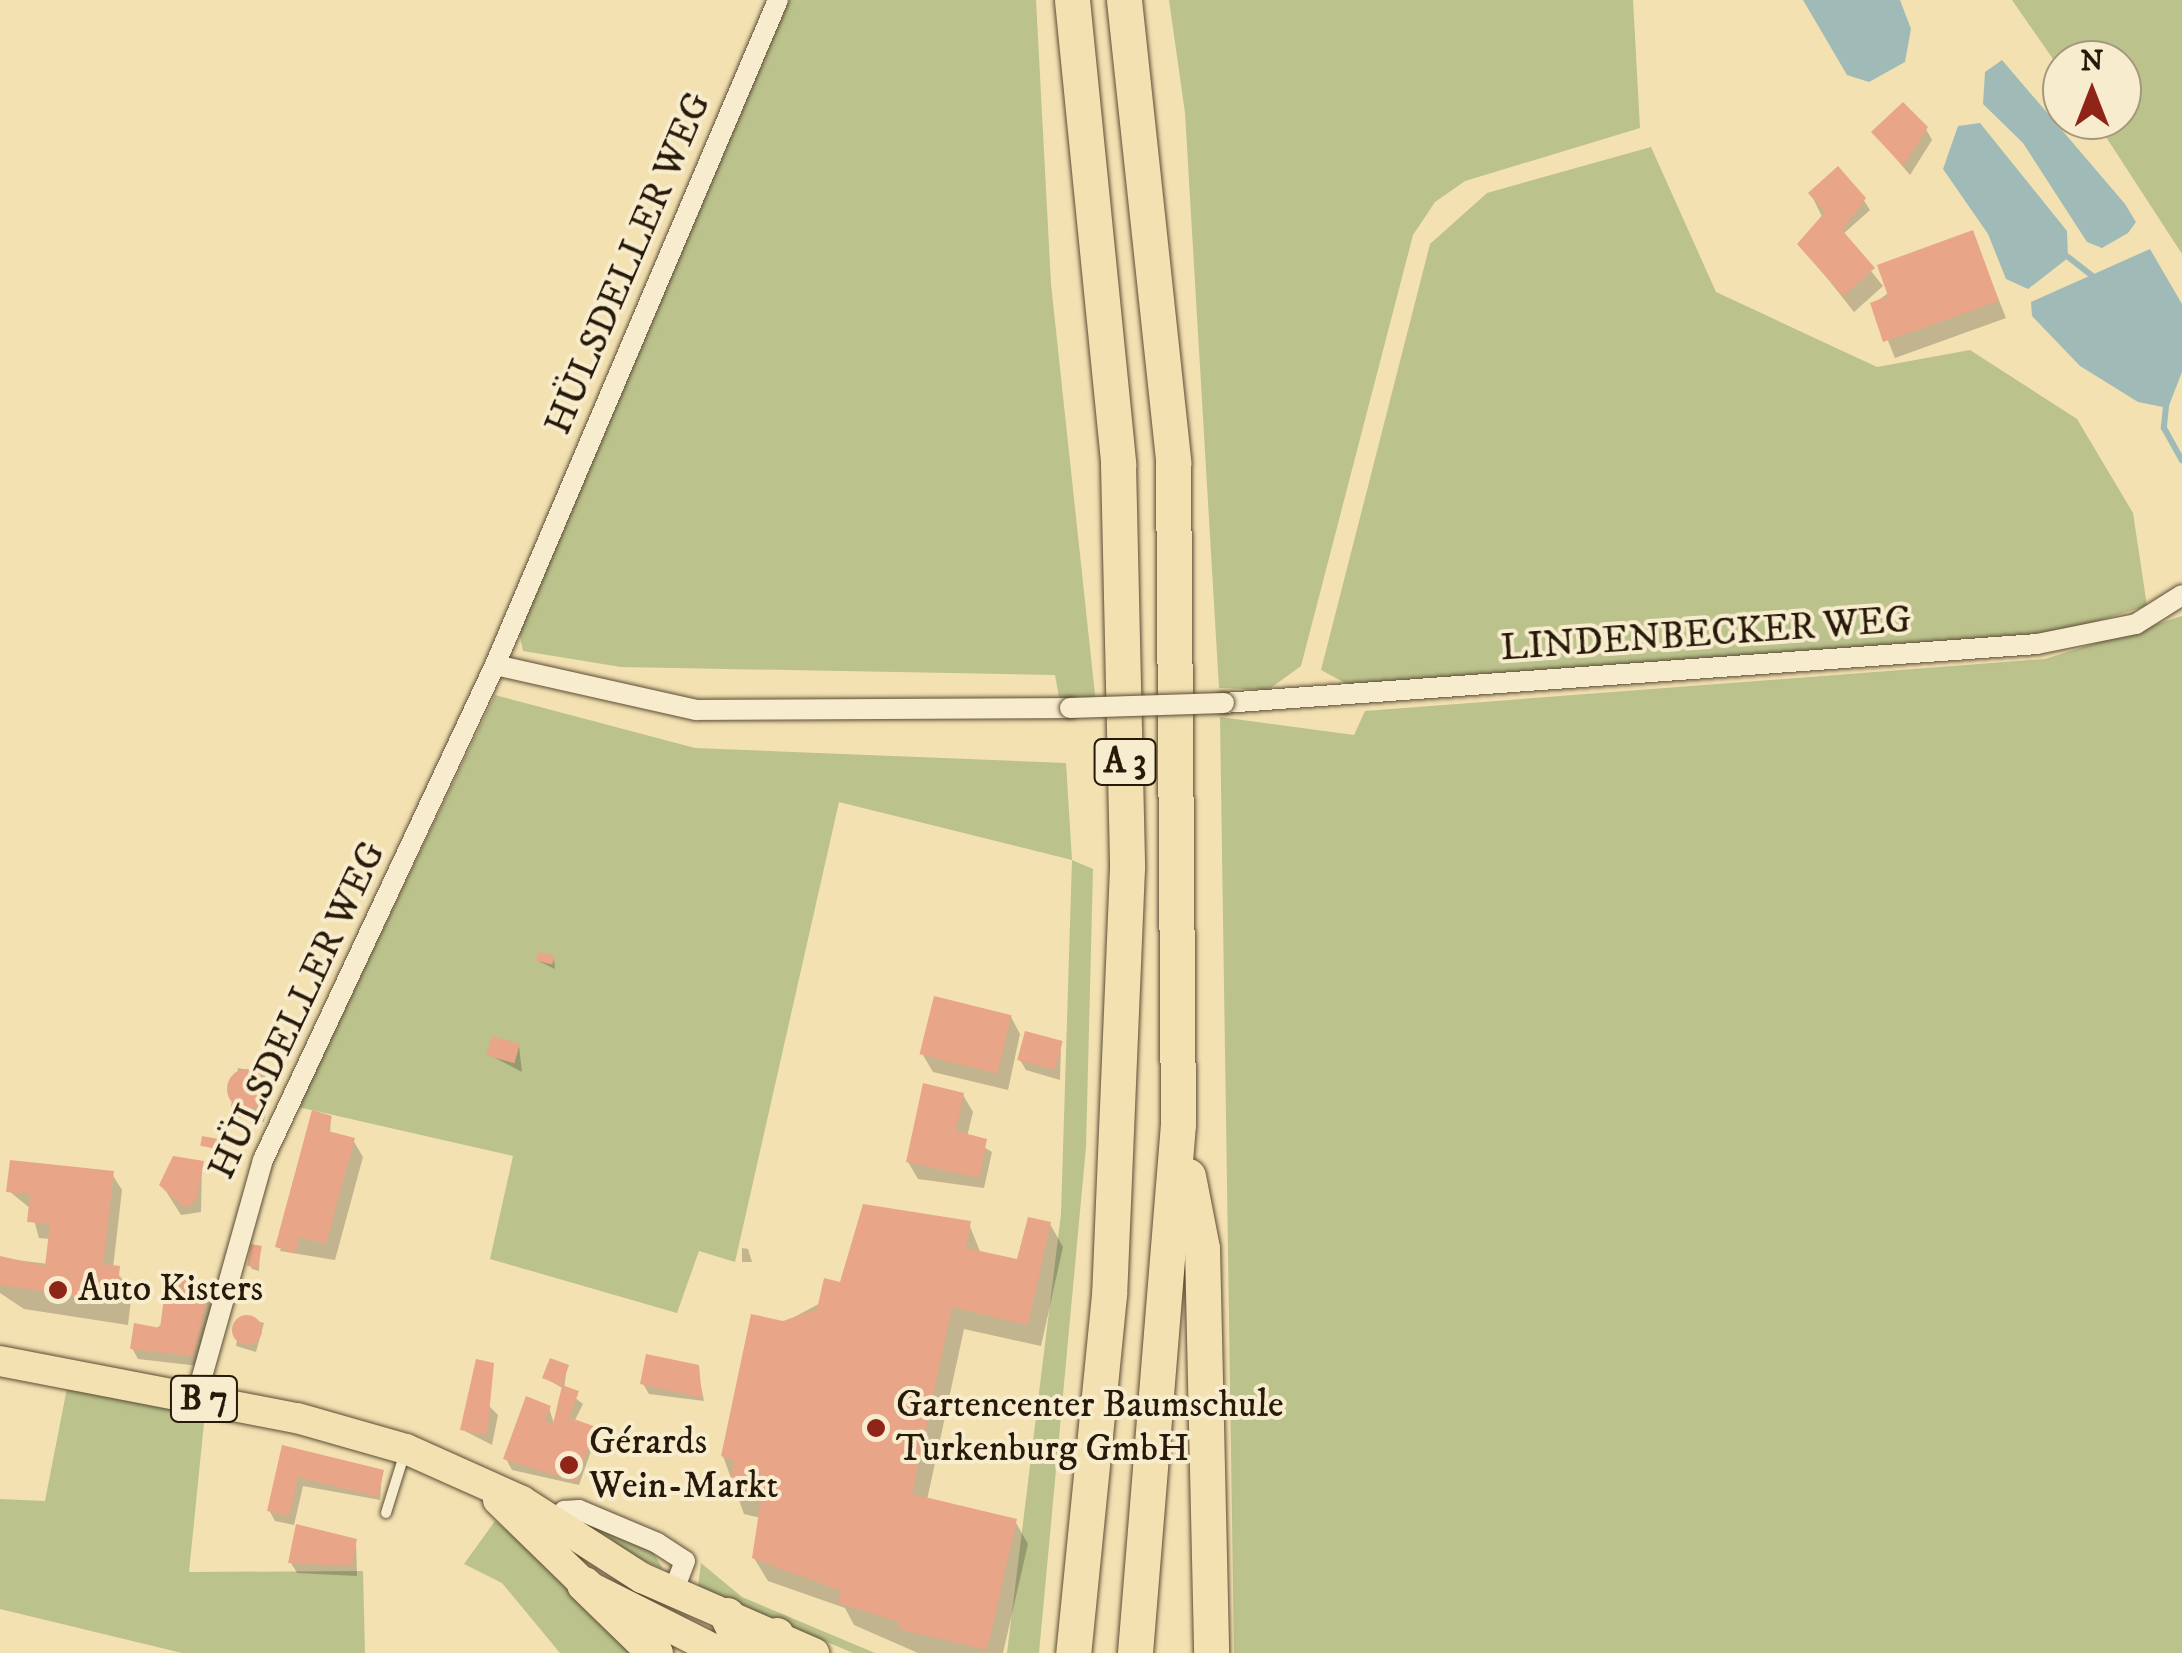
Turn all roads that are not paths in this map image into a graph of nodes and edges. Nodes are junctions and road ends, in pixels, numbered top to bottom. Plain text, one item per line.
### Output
1 (778, 0) edge
2 (1072, 0) edge
3 (1124, 0) edge
4 (2182, 595) edge
5 (495, 665) junction
6 (1178, 1124) junction
7 (0, 1361) edge
8 (196, 1398) junction
9 (406, 1449) junction
10 (490, 1490) junction
11 (386, 1513) dead end
12 (555, 1522) junction
13 (551, 1553) junction
14 (596, 1590) junction
15 (674, 1592) junction
16 (741, 1642) edge
17 (654, 1653) edge
18 (814, 1653) edge
19 (1073, 1653) edge
20 (1135, 1653) edge
21 (1210, 1653) edge

1 - 5 street, HÜLSDELLER WEG
2 - 19 highway, A 3
3 - 6 highway, A 3
4 - 5 street, LINDENBECKER WEG, bridge
5 - 8 street, HÜLSDELLER WEG
6 - 20 highway, A 3
6 - 21 highway
7 - 8 main road, B 7
8 - 9 main road, B 7
9 - 10 main road, B 7
9 - 11 lane
10 - 12 main road, B 7
10 - 13 main road, B 7
12 - 13 street
12 - 15 main road, B 7
13 - 14 main road, B 7
14 - 15 main road
14 - 16 main road, B 7
14 - 17 highway
15 - 16 main road, B 7
16 - 18 main road, B 7

